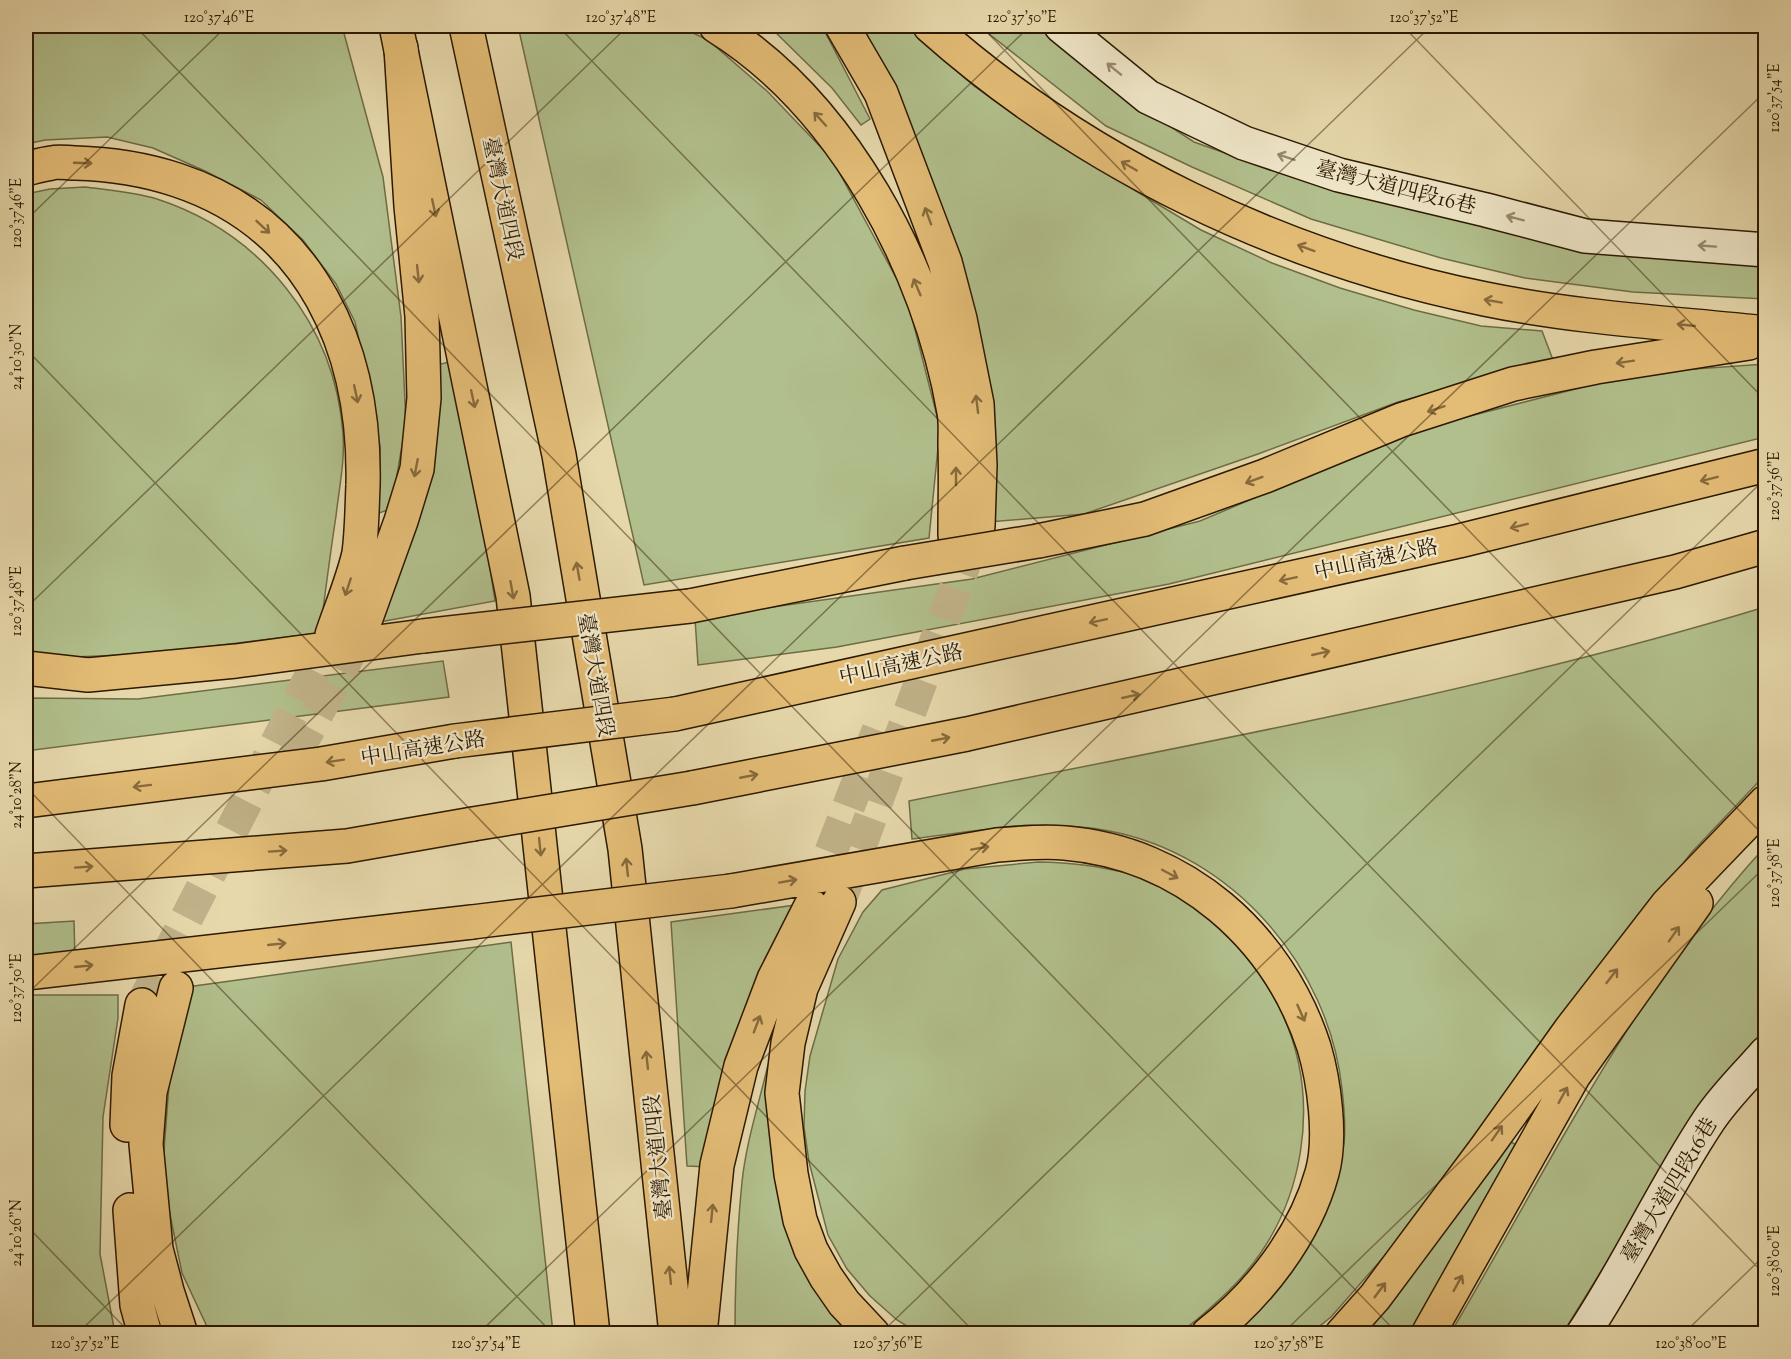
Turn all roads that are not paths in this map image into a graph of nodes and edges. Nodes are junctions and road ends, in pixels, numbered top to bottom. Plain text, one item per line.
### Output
1 (466, 26) edge
2 (716, 26) edge
3 (842, 26) edge
4 (930, 26) edge
5 (1061, 26) edge
6 (398, 37) edge
7 (26, 169) edge
8 (1766, 250) edge
9 (1766, 333) edge
10 (1766, 340) edge
11 (1766, 465) edge
12 (1766, 546) edge
13 (26, 668) edge
14 (26, 801) edge
15 (1766, 803) edge
16 (26, 871) edge
17 (26, 973) edge
18 (176, 988) dead end
19 (142, 1005) tunnel mouth
20 (1766, 1053) edge
21 (145, 1334) edge
22 (181, 1334) edge
23 (593, 1334) edge
24 (676, 1334) edge
25 (700, 1334) edge
26 (873, 1334) edge
27 (1208, 1334) edge
28 (1342, 1334) edge
29 (1428, 1334) edge
30 (1583, 1334) edge

24 -> 1 main road, 臺灣大道四段
2 - 3 main road
9 -> 4 main road
8 -> 5 street, 臺灣大道四段16巷
6 - 7 main road
6 -> 23 main road
10 -> 13 main road, bridge
11 -> 14 main road, 中山高速公路, bridge
16 -> 12 main road, bridge
28 -> 15 main road
29 -> 15 main road
17 -> 27 main road, bridge
18 - 22 main road
19 - 21 main road
20 - 30 street, 臺灣大道四段16巷
25 -> 26 main road

